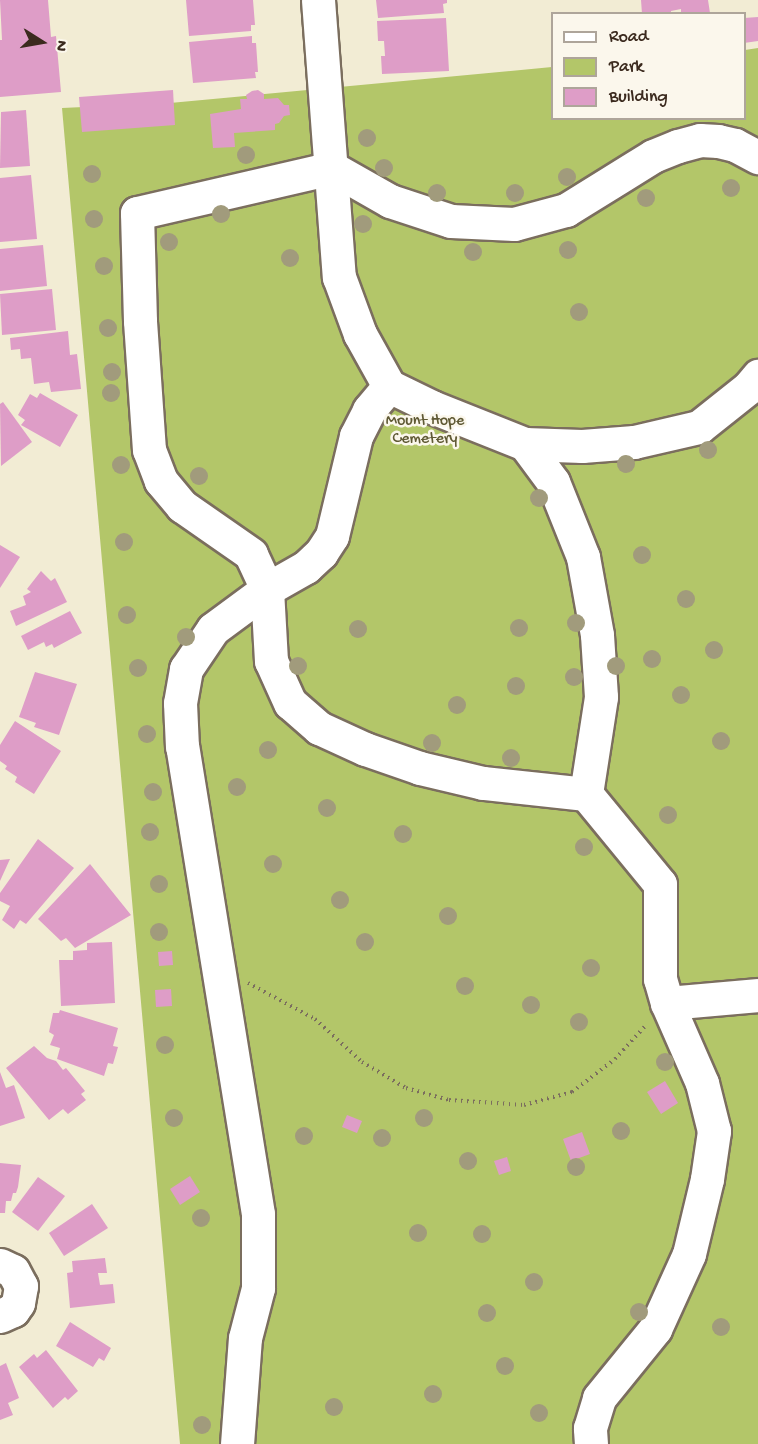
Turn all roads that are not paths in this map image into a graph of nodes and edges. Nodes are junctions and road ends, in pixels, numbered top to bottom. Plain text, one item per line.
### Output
1 (318, 0) edge
2 (758, 157) edge
3 (332, 168) junction
4 (758, 376) edge
5 (389, 386) junction
6 (525, 444) junction
7 (267, 589) junction
8 (586, 794) junction
9 (758, 995) edge
10 (667, 1002) junction
11 (0, 1265) edge
12 (0, 1316) edge
13 (237, 1444) edge
14 (591, 1444) edge

1 - 3 street
2 - 3 street
3 - 5 street
3 - 7 street
4 - 6 street
5 - 6 street
5 - 7 street
6 - 8 street
7 - 8 street
7 - 13 street
8 - 10 street
9 - 10 street
10 - 14 street
11 - 12 street

